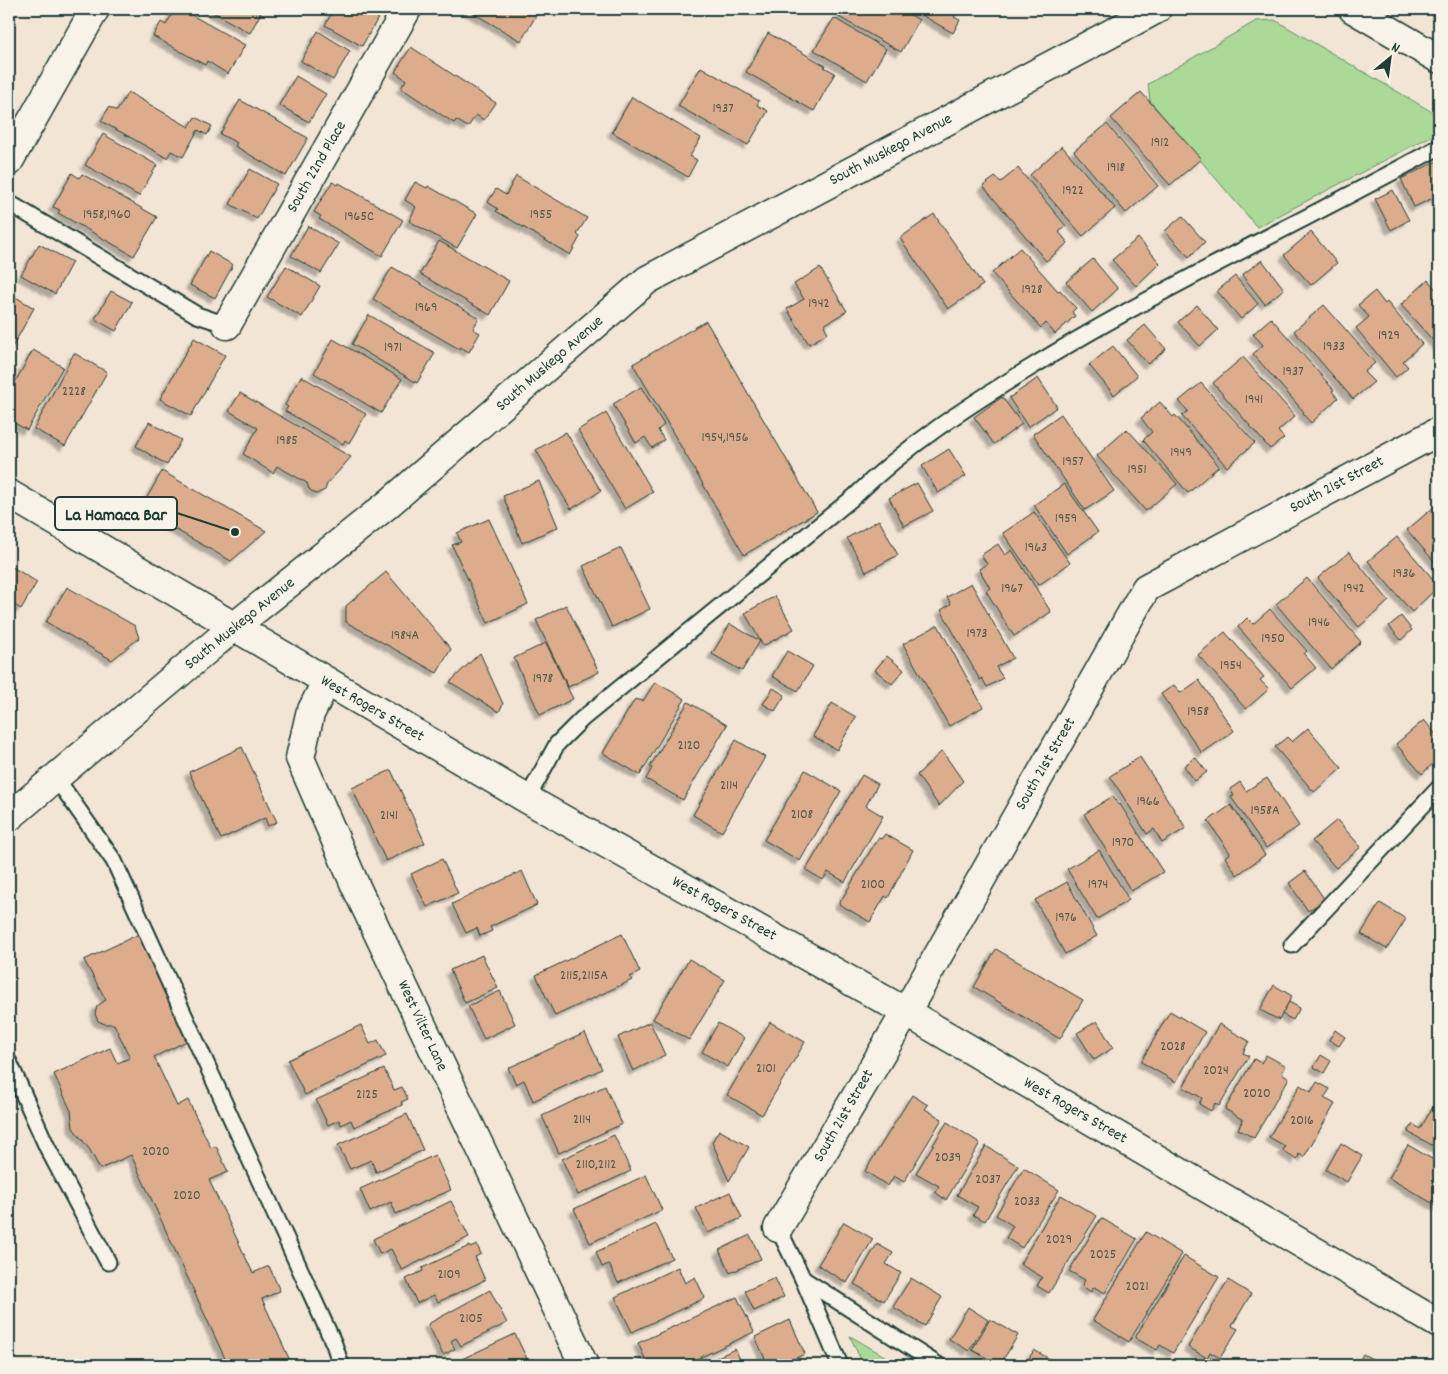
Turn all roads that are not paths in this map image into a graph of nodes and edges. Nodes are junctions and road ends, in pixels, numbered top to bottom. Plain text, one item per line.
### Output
1 (95, 9) edge
2 (407, 9) edge
3 (1157, 9) edge
4 (1353, 9) edge
5 (1439, 59) edge
6 (1439, 147) edge
7 (9, 161) edge
8 (9, 203) edge
9 (227, 325) joint
10 (1439, 430) edge
11 (9, 494) edge
12 (236, 626) junction
13 (326, 682) junction
14 (56, 778) junction
15 (1439, 788) edge
16 (527, 799) junction
17 (9, 817) edge
18 (1292, 945) dead end
19 (906, 1012) junction
20 (9, 1062) edge
21 (778, 1228) joint
22 (108, 1262) dead end
23 (802, 1279) junction
24 (1439, 1324) edge
25 (341, 1365) edge
26 (584, 1365) edge
27 (840, 1365) edge
28 (938, 1365) edge

1 - 7 street
2 - 9 street, South 22nd Place
3 - 12 street, South Muskego Avenue
4 - 5 street
6 - 16 lane
8 - 9 lane
10 - 19 street, South 21st Street
11 - 12 street, West Rogers Street
12 - 13 street, West Rogers Street
12 - 14 street, South Muskego Avenue
13 - 16 street, West Rogers Street
13 - 26 street, West Vilter Lane
14 - 17 street, South Muskego Avenue
14 - 25 lane
15 - 18 lane
16 - 19 street, West Rogers Street
19 - 21 street, South 21st Street
19 - 24 street, West Rogers Street
20 - 22 lane
21 - 23 lane
23 - 27 lane
23 - 28 lane

